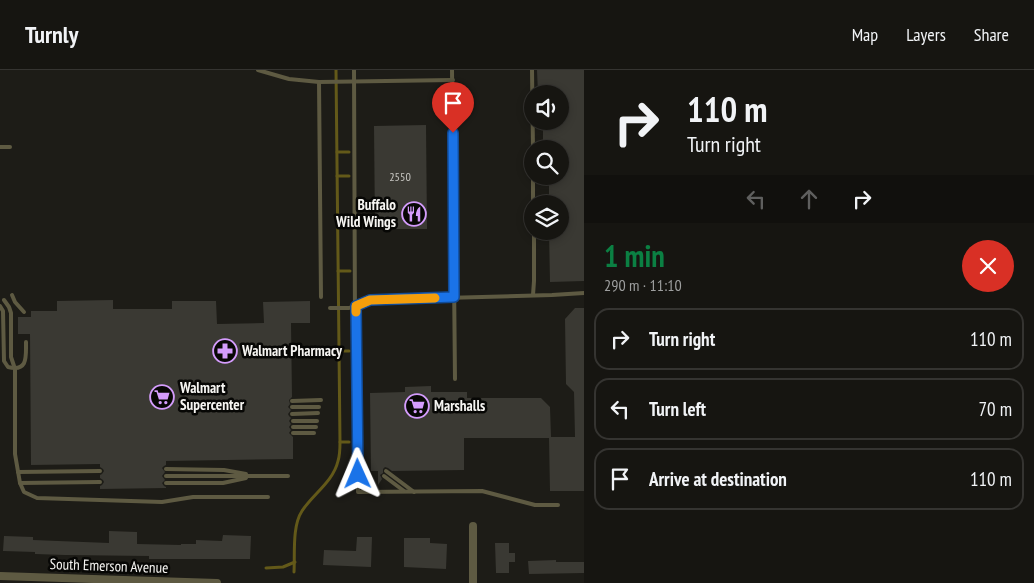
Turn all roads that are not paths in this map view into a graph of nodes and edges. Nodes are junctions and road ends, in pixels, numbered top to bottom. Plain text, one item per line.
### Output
1 (258, 70) edge
2 (354, 70) edge
3 (452, 70) edge
4 (532, 70) edge
5 (453, 80) junction
6 (319, 82) junction
7 (355, 82) junction
8 (533, 140) edge
9 (0, 147) edge
10 (10, 147) dead end
11 (534, 240) edge
12 (584, 293) edge
13 (12, 295) dead end
14 (533, 295) junction
15 (321, 297) dead end
16 (454, 297) junction
17 (4, 300) dead end
18 (0, 306) edge
19 (356, 306) junction
20 (330, 308) dead end
21 (24, 312) dead end
22 (26, 342) dead end
23 (15, 369) junction
24 (455, 379) dead end
25 (321, 400) dead end
26 (292, 401) dead end
27 (292, 407) dead end
28 (319, 407) dead end
29 (318, 413) dead end
30 (292, 414) dead end
31 (317, 420) dead end
32 (293, 421) dead end
33 (293, 427) dead end
34 (316, 427) dead end
35 (314, 433) dead end
36 (293, 434) dead end
37 (166, 469) dead end
38 (100, 471) dead end
39 (386, 471) dead end
40 (18, 472) junction
41 (166, 476) dead end
42 (255, 476) junction
43 (288, 476) dead end
44 (384, 476) dead end
45 (100, 482) dead end
46 (20, 483) junction
47 (166, 483) dead end
48 (405, 492) junction
49 (414, 492) junction
50 (268, 497) dead end
51 (558, 505) dead end
52 (473, 526) dead end
53 (0, 576) edge
54 (37, 580) edge
55 (217, 583) edge
56 (473, 583) edge

1 - 6 lane
2 - 7 lane
3 - 5 lane
4 - 8 lane
5 - 7 lane
5 - 16 lane
6 - 7 lane
6 - 15 lane
7 - 19 lane
9 - 10 lane
11 - 14 lane
12 - 14 lane
13 - 21 lane
14 - 16 lane
16 - 19 lane
16 - 24 lane
17 - 23 lane
18 - 23 lane
19 - 20 lane
19 - 48 lane
22 - 23 lane
23 - 40 lane
25 - 26 lane
27 - 28 lane
29 - 30 lane
31 - 32 lane
33 - 34 lane
35 - 36 lane
37 - 42 lane
38 - 40 lane
39 - 49 lane
40 - 46 lane
41 - 42 lane
42 - 43 lane
42 - 47 lane
44 - 48 lane
45 - 46 lane
46 - 50 lane
48 - 49 lane
49 - 51 lane
52 - 56 street
53 - 54 street, South Emerson Avenue
54 - 55 street, South Emerson Avenue

